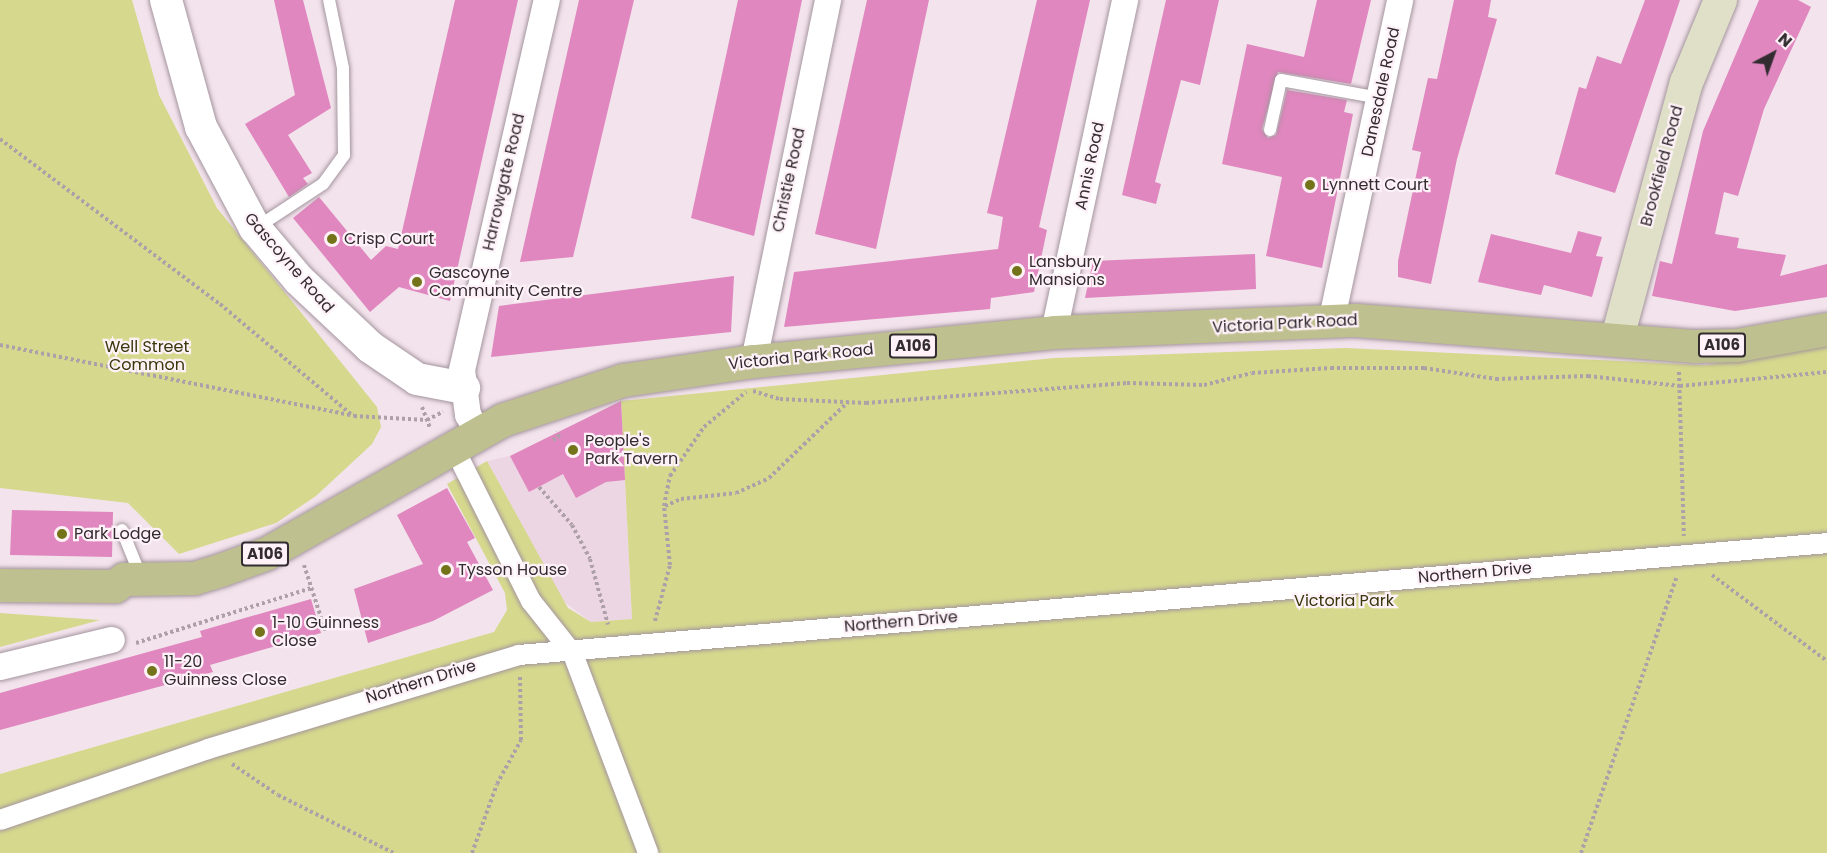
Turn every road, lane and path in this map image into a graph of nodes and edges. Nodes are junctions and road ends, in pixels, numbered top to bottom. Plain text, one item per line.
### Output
1 (166, 0) edge
2 (329, 0) edge
3 (547, 0) edge
4 (828, 0) edge
5 (1125, 0) edge
6 (1400, 0) edge
7 (1720, 0) edge
8 (1380, 98) junction
9 (1270, 130) dead end
10 (0, 140) edge
11 (255, 228) junction
12 (1331, 323) junction
13 (1827, 329) edge
14 (1054, 332) junction
15 (1617, 337) junction
16 (0, 345) edge
17 (754, 361) junction
18 (1679, 364) dead end
19 (1827, 372) edge
20 (1680, 386) junction
21 (418, 396) dead end
22 (457, 398) junction
23 (848, 402) junction
24 (354, 416) junction
25 (427, 420) junction
26 (454, 437) junction
27 (539, 487) dead end
28 (664, 506) junction
29 (122, 530) dead end
30 (1827, 543) edge
31 (1684, 555) junction
32 (300, 556) dead end
33 (141, 577) junction
34 (0, 585) edge
35 (312, 588) junction
36 (608, 621) dead end
37 (326, 633) dead end
38 (112, 640) joint
39 (640, 647) junction
40 (573, 654) junction
41 (519, 655) junction
42 (1827, 661) edge
43 (0, 667) edge
44 (208, 749) junction
45 (0, 820) edge
46 (394, 853) edge
47 (472, 853) edge
48 (648, 853) edge
49 (1581, 853) edge

1 - 11 street, Gascoyne Road
2 - 11 lane
3 - 22 street, Harrowgate Road
4 - 17 street, Christie Road
5 - 14 street, Annis Road
6 - 8 street, Danesdale Road
7 - 15 main road, Brookfield Road
8 - 9 lane
8 - 12 street, Danesdale Road
10 - 24 path
11 - 22 street, Gascoyne Road
12 - 14 main road, Victoria Park Road / A106
12 - 15 main road, Victoria Park Road / A106
13 - 15 main road, Victoria Park Road / A106
14 - 17 main road, Victoria Park Road / A106
16 - 24 path
17 - 26 main road, Victoria Park Road / A106
18 - 20 path
19 - 20 path
20 - 23 path
20 - 31 path
21 - 25 path
22 - 25 path
22 - 26 street, Harrowgate Road
23 - 28 path
23 - 28 path
24 - 25 path
25 - 26 path
26 - 33 main road, Victoria Park Road / A106
26 - 40 street
27 - 36 path
28 - 39 path
29 - 33 lane
30 - 31 street, Northern Drive
31 - 39 street, Northern Drive
31 - 42 path
31 - 49 path
32 - 35 path
33 - 34 main road, Victoria Park Road / A106
35 - 37 path
35 - 38 path
38 - 43 street
39 - 40 street, Northern Drive
40 - 41 street, Northern Drive
40 - 48 street
41 - 44 street, Northern Drive
41 - 47 path
44 - 45 street, Northern Drive
44 - 46 path

